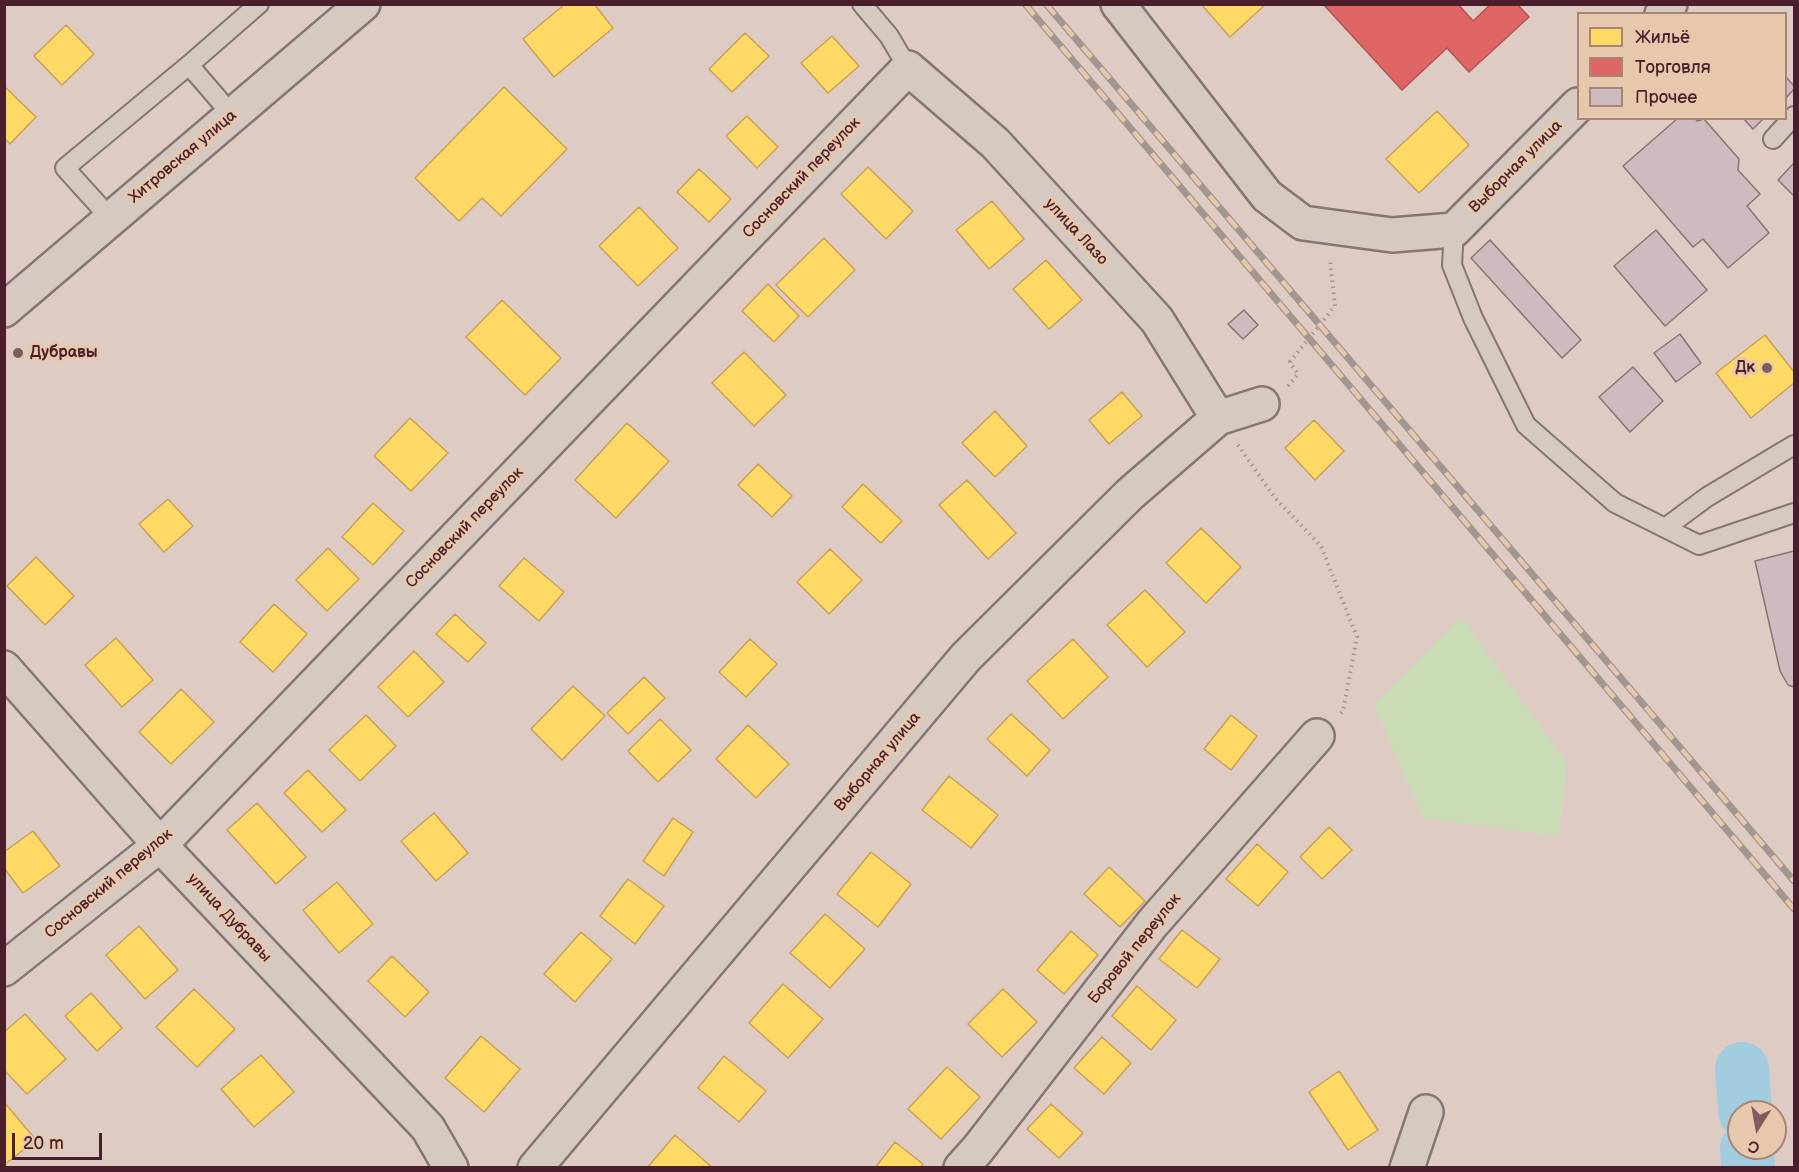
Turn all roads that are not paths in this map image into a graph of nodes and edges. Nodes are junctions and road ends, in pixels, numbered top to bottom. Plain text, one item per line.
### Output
1 (259, 4) edge
2 (363, 4) edge
3 (862, 4) edge
4 (1118, 4) edge
5 (189, 65) junction
6 (908, 68) junction
7 (1577, 106) edge
8 (232, 116) junction
9 (1794, 116) edge
10 (1773, 140) dead end
11 (111, 219) junction
12 (1454, 230) junction
13 (4, 310) edge
14 (1262, 404) road end
15 (1218, 418) junction
16 (1794, 445) edge
17 (1794, 513) edge
18 (1665, 528) junction
19 (4, 668) edge
20 (1317, 736) road end
21 (160, 845) junction
22 (4, 969) edge
23 (1426, 1112) dead end
24 (451, 1167) edge
25 (535, 1167) edge
26 (961, 1167) edge
27 (1407, 1167) edge

1 - 5 lane
2 - 8 street, Хитровская улица
3 - 6 lane
4 - 12 street
5 - 8 lane
5 - 11 lane
6 - 15 street, улица Лазо
6 - 21 street, Сосновский переулок
7 - 12 street, Выборная улица
8 - 11 street, Хитровская улица
9 - 10 lane
11 - 13 street, Хитровская улица
12 - 18 lane
14 - 15 street, Выборная улица
15 - 25 street, Выборная улица
16 - 18 lane
17 - 18 lane
19 - 21 street, улица Дубравы
20 - 26 street, Боровой переулок
21 - 22 street, Сосновский переулок
21 - 24 street, улица Дубравы
23 - 27 street

